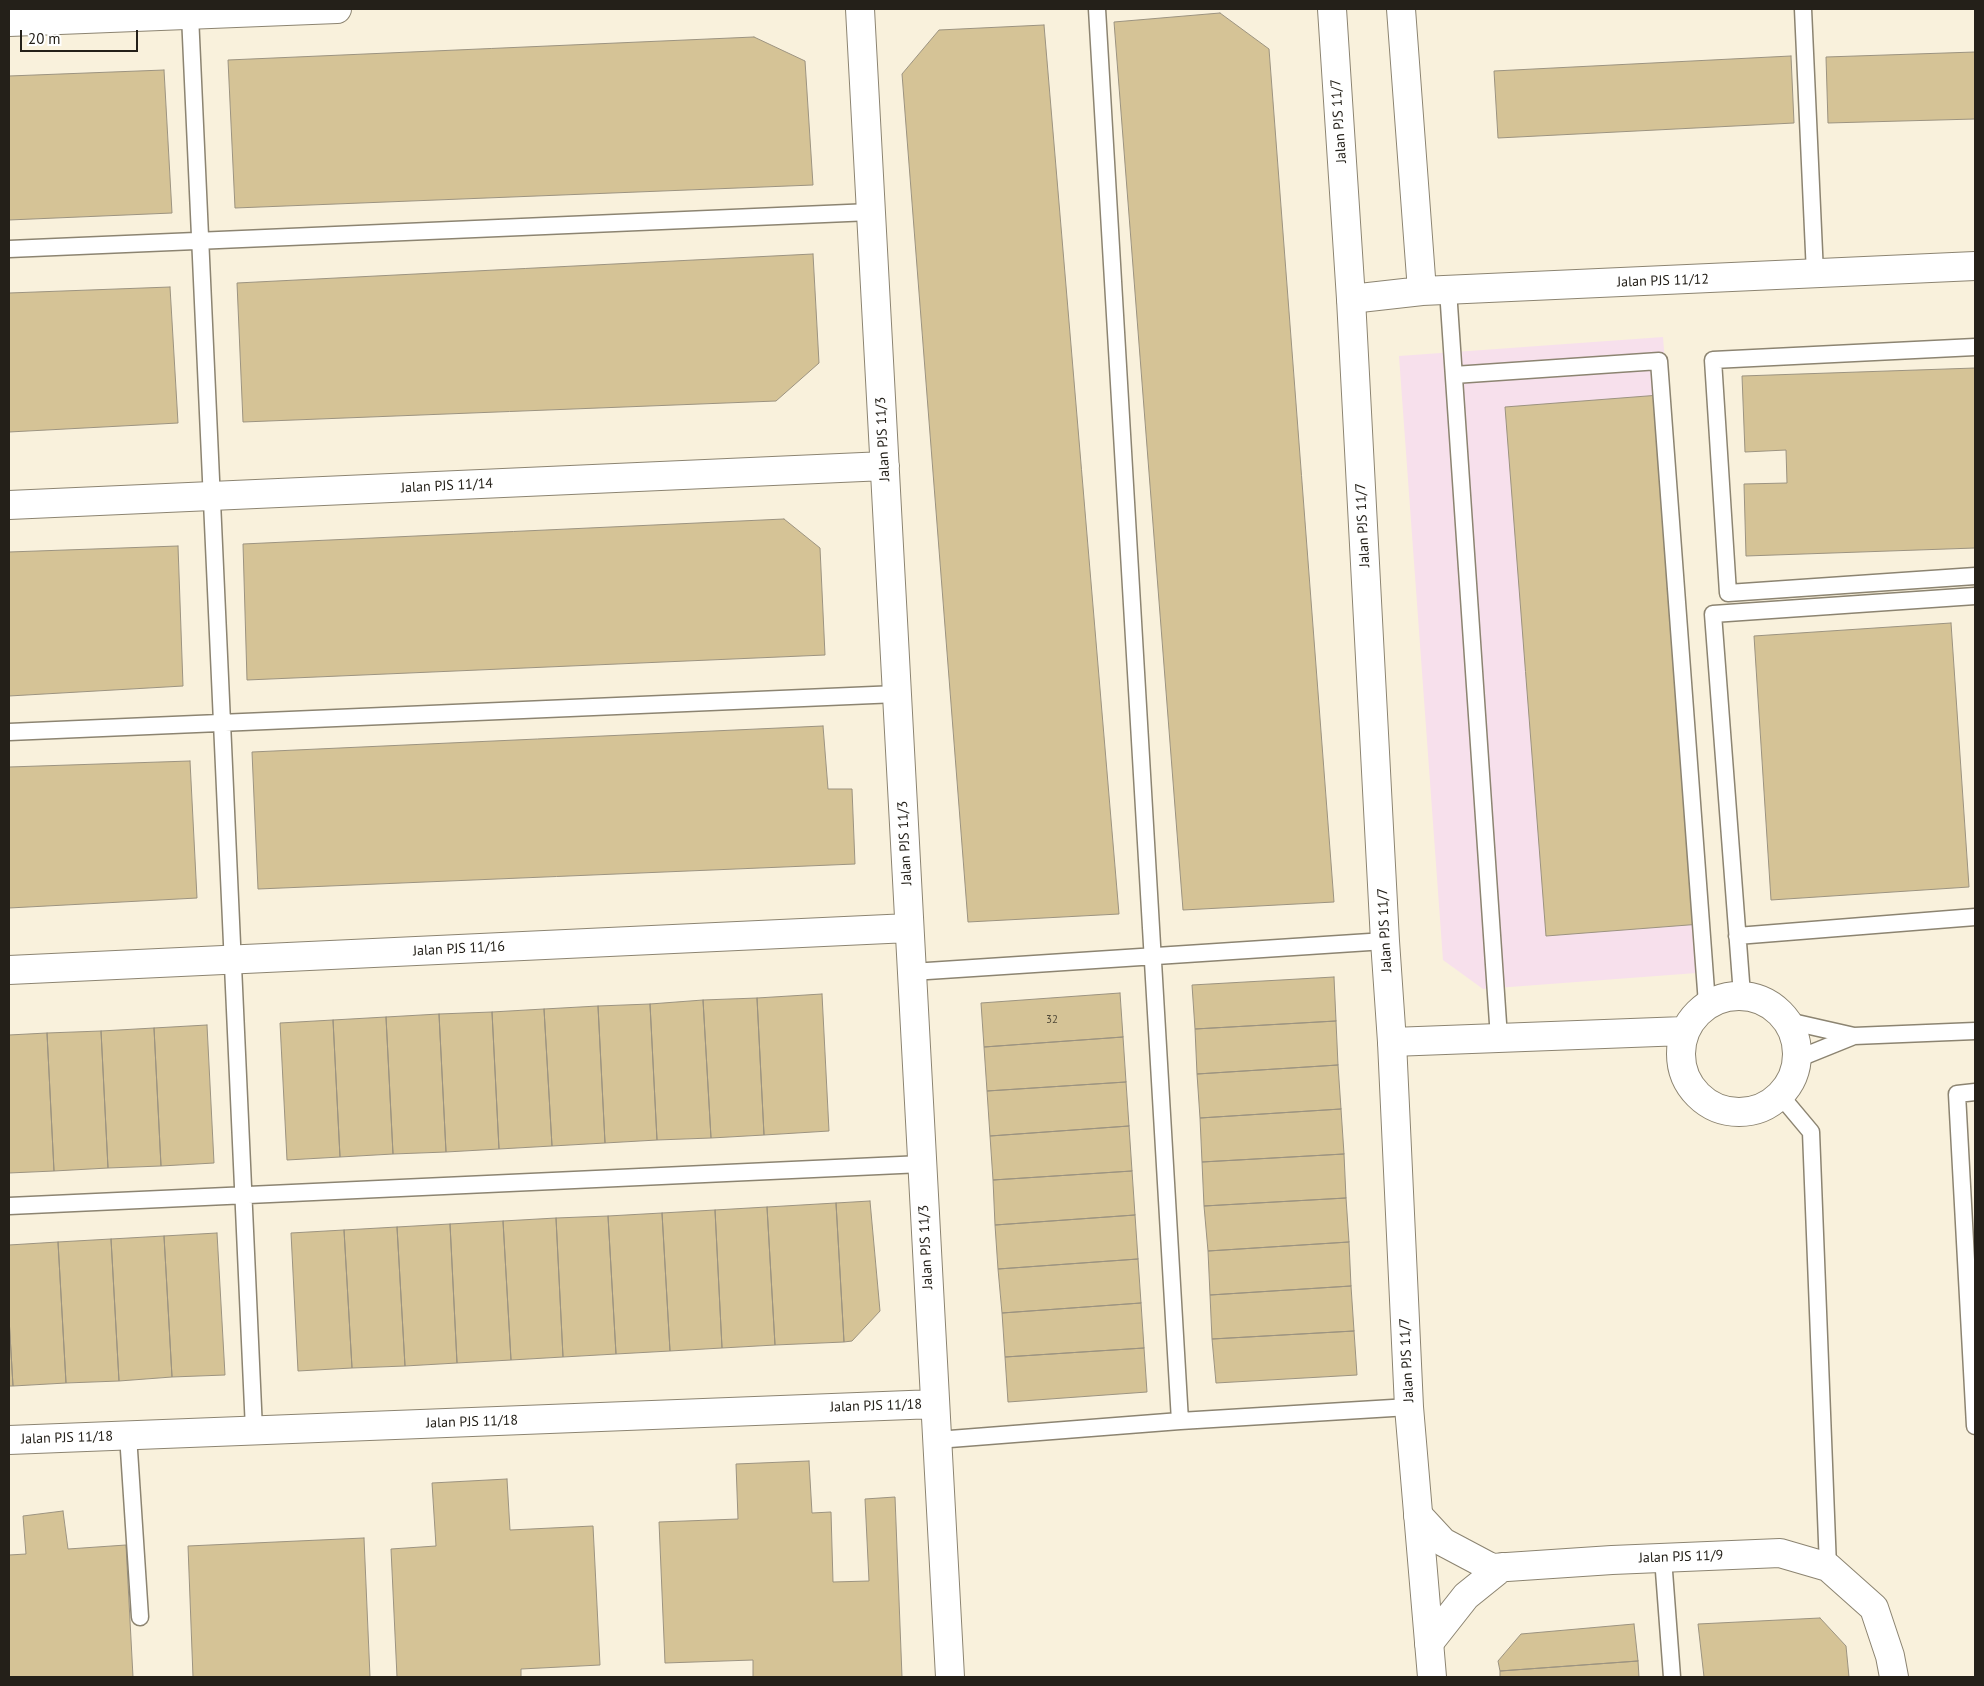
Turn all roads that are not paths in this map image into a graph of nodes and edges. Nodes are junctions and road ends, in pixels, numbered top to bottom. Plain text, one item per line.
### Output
1 (336, 9) edge
2 (860, 9) edge
3 (1097, 9) edge
4 (1332, 9) edge
5 (1401, 9) edge
6 (1802, 9) edge
7 (190, 15) junction
8 (9, 22) edge
9 (871, 212) junction
10 (200, 241) junction
11 (9, 250) edge
12 (1975, 266) edge
13 (1815, 274) junction
14 (1435, 290) junction
15 (1351, 299) junction
16 (1975, 347) edge
17 (1454, 375) junction
18 (885, 466) junction
19 (212, 496) junction
20 (9, 505) edge
21 (1975, 576) edge
22 (1975, 596) edge
23 (897, 694) junction
24 (222, 722) junction
25 (9, 732) edge
26 (1975, 917) edge
27 (909, 928) junction
28 (1737, 936) junction
29 (1385, 941) junction
30 (1153, 956) junction
31 (232, 959) junction
32 (9, 970) edge
33 (912, 972) junction
34 (1742, 996) junction
35 (1707, 1004) junction
36 (1788, 1021) junction
37 (1684, 1031) junction
38 (1975, 1031) edge
39 (1854, 1036) junction
40 (1499, 1038) junction
41 (1392, 1042) junction
42 (1798, 1059) junction
43 (1975, 1092) edge
44 (1780, 1096) junction
45 (922, 1164) junction
46 (243, 1194) junction
47 (9, 1206) edge
48 (935, 1404) junction
49 (1409, 1407) junction
50 (1180, 1421) junction
51 (1975, 1426) edge
52 (254, 1430) junction
53 (128, 1435) junction
54 (9, 1440) edge
55 (937, 1440) junction
56 (1418, 1515) junction
57 (1663, 1558) junction
58 (1828, 1567) junction
59 (1502, 1568) junction
60 (140, 1617) dead end
61 (1429, 1643) junction
62 (950, 1677) edge
63 (1432, 1677) edge
64 (1672, 1677) edge
65 (1894, 1677) edge

1 - 7 street
2 - 9 street, Jalan PJS 11/3
3 - 30 lane
4 - 15 street, Jalan PJS 11/7
5 - 14 street
6 - 13 lane
7 - 8 street
7 - 10 lane
9 - 10 lane
9 - 18 street, Jalan PJS 11/3
10 - 11 lane
10 - 19 lane
12 - 13 street, Jalan PJS 11/12
13 - 14 street, Jalan PJS 11/12
14 - 15 street, Jalan PJS 11/12
14 - 17 lane
15 - 29 street, Jalan PJS 11/7
16 - 21 lane
17 - 35 lane
17 - 40 lane
18 - 19 street, Jalan PJS 11/14
18 - 23 street, Jalan PJS 11/3
19 - 20 street, Jalan PJS 11/14
19 - 24 lane
22 - 28 lane
23 - 24 lane
23 - 27 street, Jalan PJS 11/3
24 - 25 lane
24 - 31 lane
26 - 28 lane
27 - 31 street, Jalan PJS 11/16
27 - 33 street, Jalan PJS 11/3
28 - 34 lane
29 - 30 lane
29 - 41 street, Jalan PJS 11/7
30 - 33 lane
30 - 50 lane
31 - 32 street, Jalan PJS 11/16
31 - 46 lane
33 - 45 street, Jalan PJS 11/3
34 - 35 street
34 - 36 street
35 - 37 street
36 - 39 lane
36 - 42 street
37 - 40 street
37 - 44 street
38 - 39 lane
39 - 42 lane
40 - 41 street
41 - 49 street, Jalan PJS 11/7
42 - 44 street
43 - 51 lane
44 - 58 lane
45 - 46 lane
45 - 48 street, Jalan PJS 11/3
46 - 47 lane
46 - 52 lane
48 - 52 street, Jalan PJS 11/18
48 - 55 street, Jalan PJS 11/3
49 - 50 lane
49 - 56 street, Jalan PJS 11/7
50 - 55 lane
52 - 53 street, Jalan PJS 11/18
53 - 54 street, Jalan PJS 11/18
53 - 60 lane
55 - 62 street, Jalan PJS 11/3
56 - 59 street, Jalan PJS 11/9
56 - 61 street, Jalan PJS 11/7
57 - 58 street, Jalan PJS 11/9
57 - 59 street, Jalan PJS 11/9
57 - 64 lane
58 - 65 street, Jalan PJS 11/9
59 - 61 street
61 - 63 street, Jalan PJS 11/7

